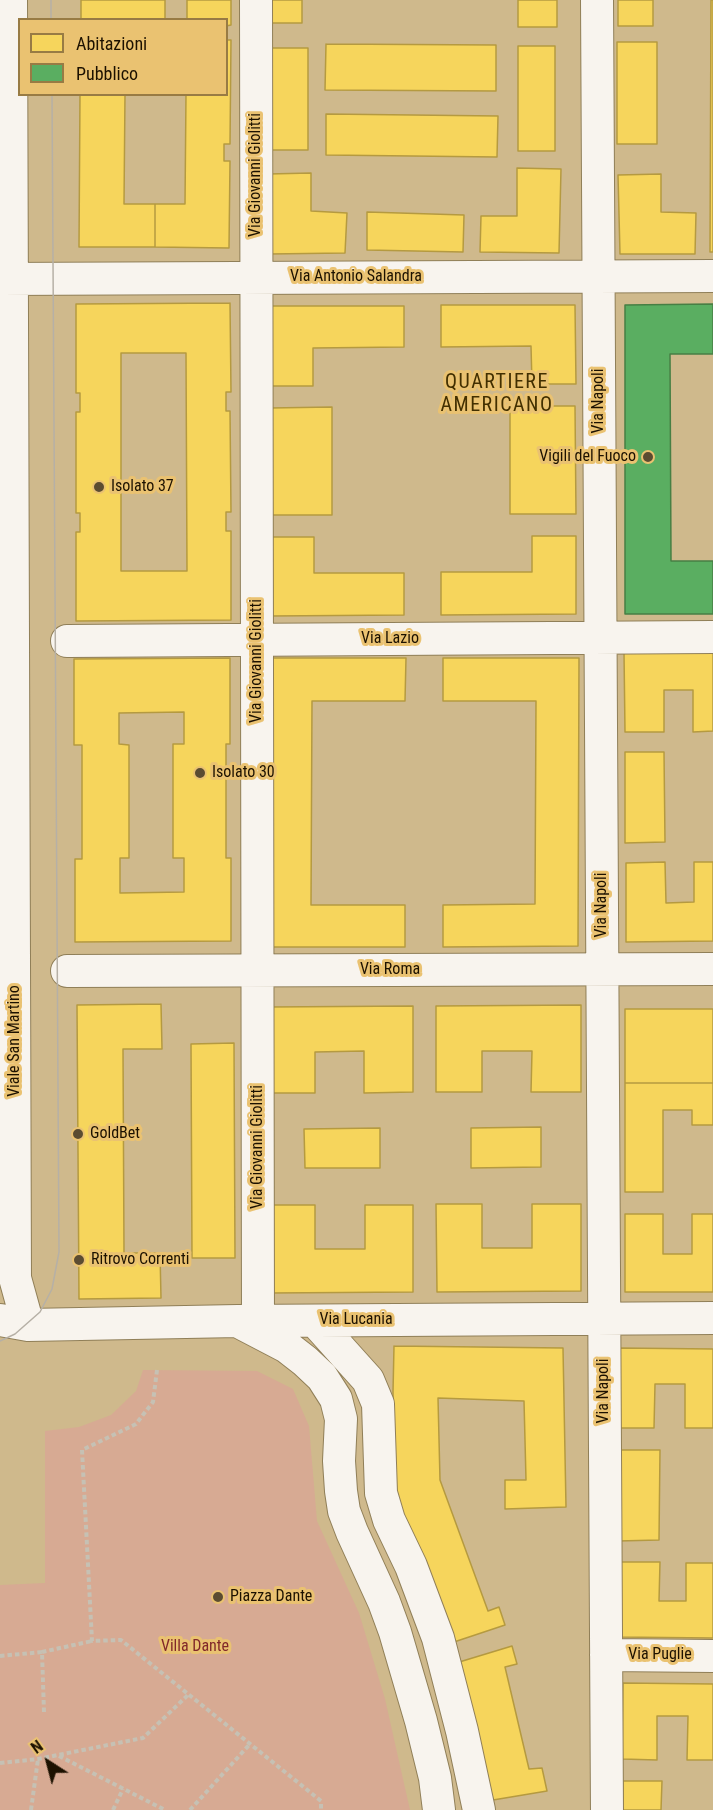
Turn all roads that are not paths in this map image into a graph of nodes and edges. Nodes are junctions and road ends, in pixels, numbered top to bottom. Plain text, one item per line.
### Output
1 (11, 0) edge
2 (256, 0) edge
3 (597, 0) edge
4 (713, 276) edge
5 (598, 277) junction
6 (256, 278) junction
7 (6, 279) edge
8 (713, 637) edge
9 (601, 638) junction
10 (257, 640) junction
11 (67, 641) dead end
12 (602, 969) junction
13 (713, 969) edge
14 (258, 970) junction
15 (67, 971) dead end
16 (713, 1318) edge
17 (604, 1319) junction
18 (248, 1321) junction
19 (315, 1321) junction
20 (14, 1323) edge
21 (606, 1655) junction
22 (713, 1656) edge
23 (439, 1810) edge
24 (479, 1810) edge
25 (607, 1810) edge

1 - 7 street, Viale San Martino
2 - 6 street, Via Giovanni Giolitti
3 - 5 street, Via Napoli
4 - 5 street, Via Antonio Salandra
5 - 6 street, Via Antonio Salandra
5 - 9 street, Via Napoli
6 - 7 street, Via Antonio Salandra
6 - 10 street, Via Giovanni Giolitti
7 - 20 street, Viale San Martino
8 - 9 street, Via Lazio
9 - 10 street, Via Lazio
9 - 12 street, Via Napoli
10 - 11 street, Via Lazio
10 - 14 street, Via Giovanni Giolitti
12 - 13 street, Via Roma
12 - 14 street, Via Roma
12 - 17 street, Via Napoli
14 - 15 street, Via Roma
14 - 18 street, Via Giovanni Giolitti
16 - 17 street, Via Lucania
17 - 19 street, Via Lucania
17 - 21 street, Via Napoli
18 - 19 street, Via Lucania
18 - 20 street, Via Lucania
18 - 23 street
19 - 24 street
21 - 22 street, Via Puglie
21 - 25 street, Via Napoli

